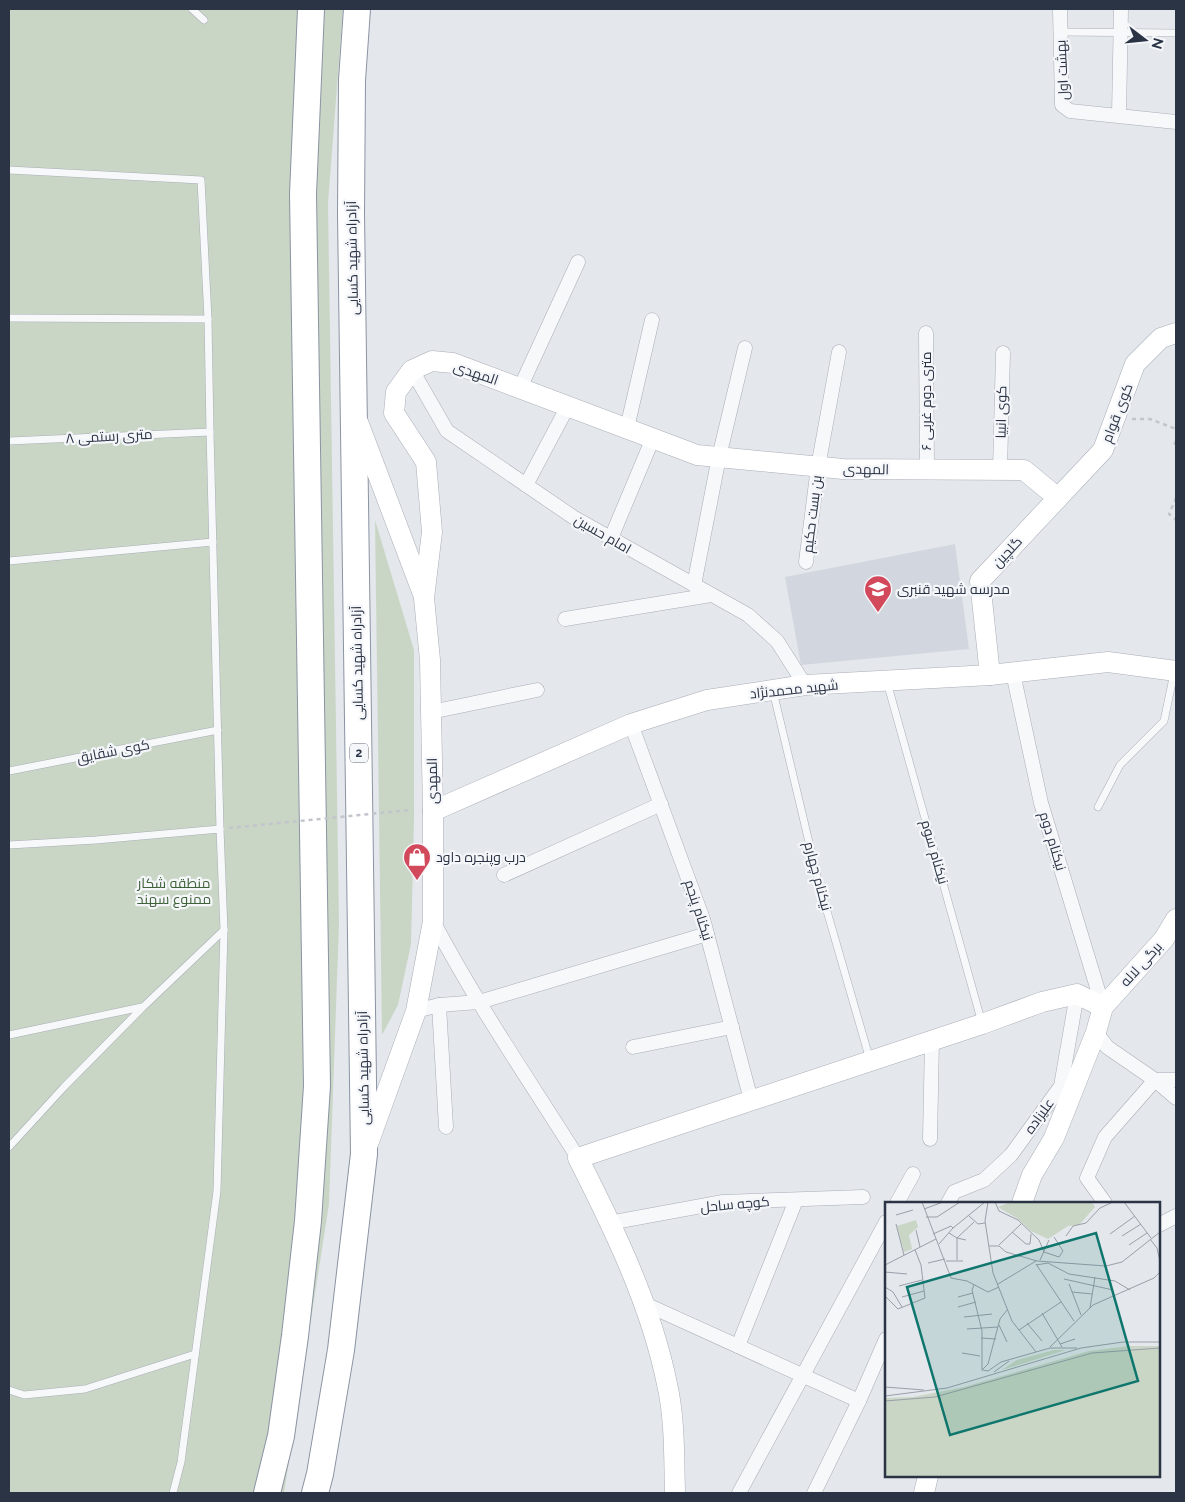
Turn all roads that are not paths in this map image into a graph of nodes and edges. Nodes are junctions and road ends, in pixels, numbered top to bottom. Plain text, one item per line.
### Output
1 (192, 9) edge
2 (311, 9) edge
3 (357, 9) edge
4 (1060, 9) edge
5 (1121, 9) edge
6 (204, 20) dead end
7 (1060, 32) junction
8 (1121, 32) junction
9 (1176, 32) edge
10 (1119, 115) junction
11 (1176, 122) edge
12 (9, 170) edge
13 (578, 262) dead end
14 (9, 318) edge
15 (208, 319) junction
16 (652, 320) dead end
17 (926, 333) dead end
18 (1176, 333) edge
19 (745, 348) dead end
20 (839, 352) dead end
21 (1003, 353) dead end
22 (412, 370) junction
23 (520, 388) junction
24 (568, 406) junction
25 (354, 411) junction
26 (627, 428) junction
27 (210, 432) junction
28 (653, 438) junction
29 (9, 441) edge
30 (719, 457) junction
31 (818, 467) junction
32 (927, 470) junction
33 (1000, 470) junction
34 (526, 485) junction
35 (1058, 498) junction
36 (611, 538) junction
37 (213, 542) junction
38 (9, 561) edge
39 (806, 562) dead end
40 (694, 585) junction
41 (711, 595) junction
42 (424, 598) junction
43 (565, 619) dead end
44 (1175, 671) edge
45 (1013, 673) junction
46 (990, 675) junction
47 (887, 681) junction
48 (804, 685) junction
49 (537, 690) dead end
50 (772, 690) junction
51 (431, 712) junction
52 (631, 724) junction
53 (218, 730) junction
54 (9, 771) edge
55 (661, 804) junction
56 (1098, 807) dead end
57 (433, 811) junction
58 (220, 829) junction
59 (9, 845) edge
60 (504, 875) dead end
61 (1176, 919) edge
62 (433, 921) junction
63 (224, 930) junction
64 (707, 934) junction
65 (1077, 994) junction
66 (479, 1002) junction
67 (439, 1005) junction
68 (1103, 1006) junction
69 (143, 1007) junction
70 (416, 1011) junction
71 (982, 1024) junction
72 (732, 1027) junction
73 (1096, 1032) junction
74 (9, 1035) edge
75 (932, 1040) junction
76 (633, 1047) dead end
77 (870, 1061) junction
78 (1155, 1080) junction
79 (1176, 1080) edge
80 (1176, 1098) edge
81 (751, 1100) junction
82 (446, 1127) dead end
83 (930, 1139) dead end
84 (9, 1147) edge
85 (364, 1154) junction
86 (578, 1158) junction
87 (913, 1174) dead end
88 (863, 1197) dead end
89 (796, 1200) junction
90 (898, 1202) edge
91 (949, 1202) edge
92 (1022, 1202) edge
93 (1104, 1202) edge
94 (1176, 1216) edge
95 (609, 1223) junction
96 (885, 1224) edge
97 (1160, 1224) edge
98 (643, 1303) junction
99 (885, 1341) edge
100 (738, 1346) junction
101 (195, 1354) junction
102 (803, 1375) junction
103 (9, 1390) edge
104 (859, 1400) junction
105 (928, 1477) edge
106 (173, 1493) edge
107 (267, 1493) edge
108 (315, 1493) edge
109 (676, 1493) edge
110 (739, 1493) edge
111 (814, 1493) edge
112 (924, 1493) edge

1 - 6 lane
2 - 107 highway
3 - 25 highway, آزادراه شهید کسایی / 2
4 - 7 street, بهشت اول
5 - 8 street
7 - 8 lane
7 - 10 street, بهشت اول
8 - 9 lane
8 - 10 street
10 - 11 street, بهشت اول
12 - 15 lane
13 - 23 street
14 - 15 lane
15 - 27 lane
16 - 26 street
17 - 32 street, ۶ متری دوم غربی
18 - 35 street, کوی قوام
19 - 30 street
20 - 31 street, بن بست حکیم
21 - 33 street, کوی انبیا
22 - 23 street, المهدی
22 - 34 street, امام حسین
22 - 42 street, المهدی
23 - 24 street, المهدی
24 - 26 street, المهدی
24 - 34 street
25 - 42 street
25 - 85 highway, آزادراه شهید کسایی / 2
26 - 28 street, المهدی
27 - 29 lane, ۸ متری رستمی
27 - 37 lane
28 - 30 street, المهدی
28 - 36 street
30 - 31 street, المهدی
30 - 40 street
31 - 32 street, المهدی
31 - 39 street, بن بست حکیم
32 - 33 street, المهدی
33 - 35 street, المهدی
34 - 36 street, امام حسین
35 - 46 street, گلچین
36 - 40 street, امام حسین
37 - 38 lane
37 - 53 lane
40 - 41 street, امام حسین
41 - 43 street
41 - 48 street, امام حسین
42 - 51 street, المهدی
44 - 45 street, شهید محمدنژاد
44 - 56 lane
45 - 46 street, شهید محمدنژاد
45 - 68 street, نیکنام دوم
46 - 47 street, شهید محمدنژاد
47 - 48 street, شهید محمدنژاد
47 - 71 lane, نیکنام سوم
48 - 50 street, شهید محمدنژاد
49 - 51 street
50 - 52 street, شهید محمدنژاد
50 - 77 lane, نیکنام چهارم
51 - 57 street, المهدی
52 - 55 street, نیکنام پنجم
52 - 57 street, شهید محمدنژاد
53 - 54 lane, کوی شقایق
53 - 58 lane
55 - 60 street
55 - 64 street, نیکنام پنجم
57 - 62 street, المهدی
58 - 59 lane
58 - 63 lane
61 - 68 street, برگی لاله
62 - 66 street
62 - 70 street, المهدی
63 - 69 lane
63 - 101 lane
64 - 66 street
64 - 72 street, نیکنام پنجم
65 - 68 street
65 - 71 street
65 - 91 street, علیزاده
66 - 67 street
66 - 86 street
67 - 70 street
67 - 82 street
68 - 73 street
69 - 74 lane
69 - 84 lane
70 - 85 street, المهدی
71 - 75 street
72 - 76 street
72 - 81 street, نیکنام پنجم
73 - 78 street
73 - 92 street
75 - 77 street
75 - 83 street
77 - 81 street
78 - 79 street
78 - 80 street
78 - 93 street
81 - 86 street
85 - 108 highway, آزادراه شهید کسایی / 2
86 - 95 street
87 - 90 street
88 - 89 street, کوچه ساحل
89 - 95 street, کوچه ساحل
89 - 100 street
94 - 97 street
95 - 98 street
96 - 102 street
98 - 100 street
98 - 109 street
99 - 104 street
100 - 102 street
101 - 103 lane
101 - 106 lane
102 - 104 street
102 - 110 street
104 - 111 street
105 - 112 street

